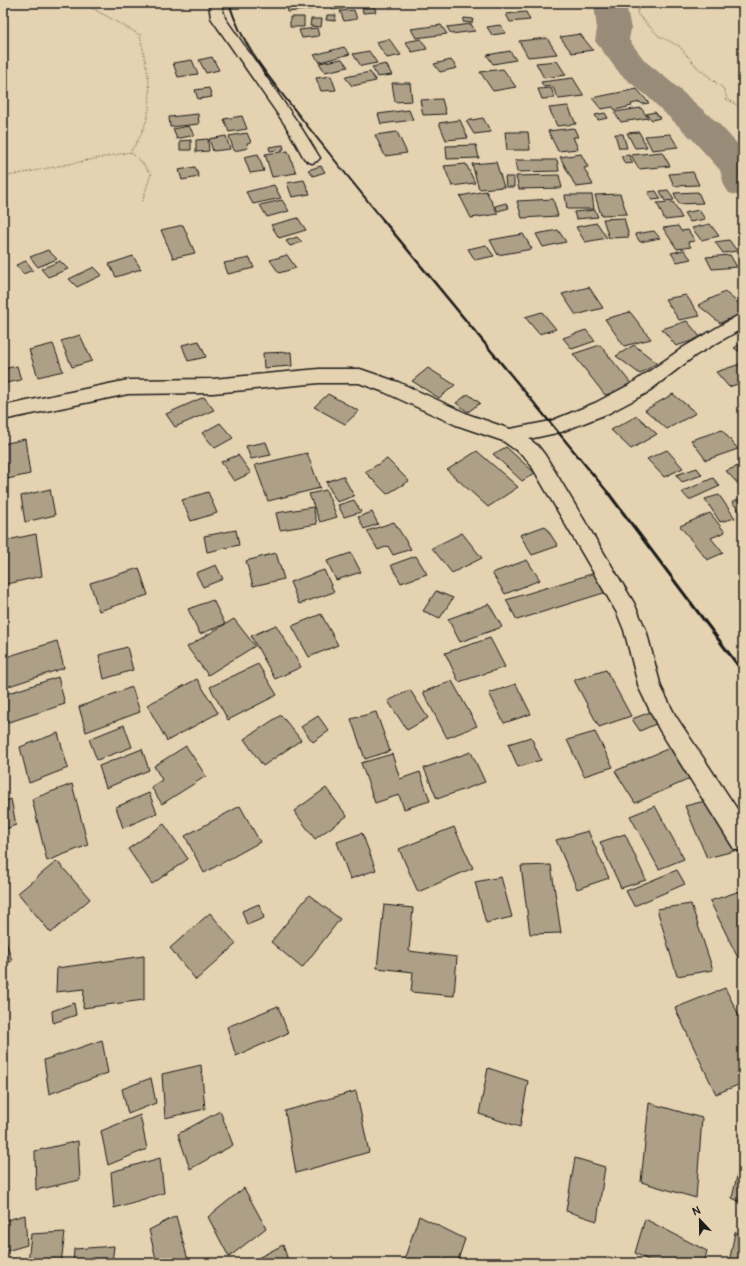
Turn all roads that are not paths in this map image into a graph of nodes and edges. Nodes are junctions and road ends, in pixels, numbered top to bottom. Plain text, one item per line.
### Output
1 (215, 3) edge
2 (312, 158) dead end
3 (743, 320) edge
4 (3, 414) edge
5 (510, 436) junction
6 (743, 840) edge

1 - 2 street
3 - 5 street
4 - 5 street
5 - 6 street

